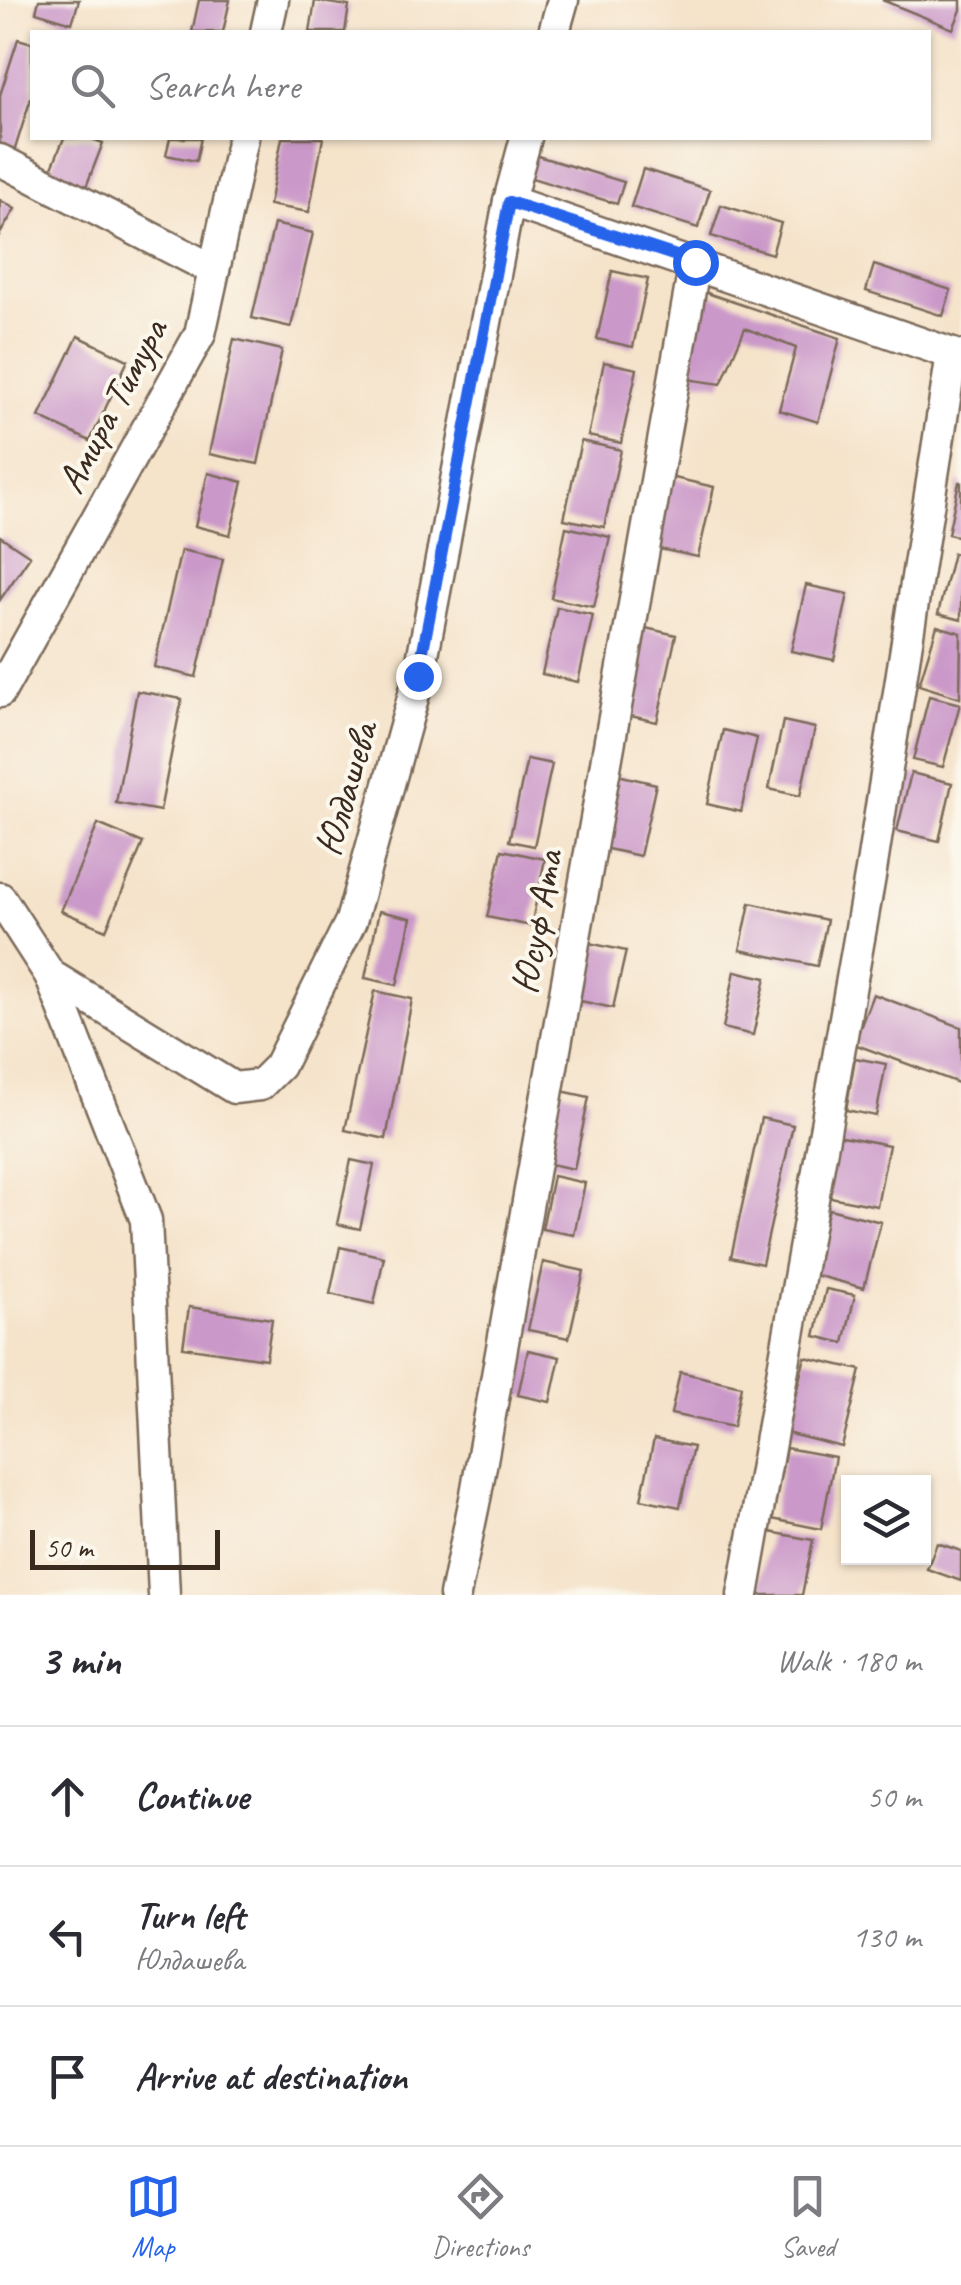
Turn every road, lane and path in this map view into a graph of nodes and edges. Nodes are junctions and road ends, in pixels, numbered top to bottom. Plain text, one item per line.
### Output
1 (273, 0) edge
2 (562, 0) edge
3 (266, 30) edge
4 (554, 30) edge
5 (243, 140) edge
6 (525, 140) edge
7 (0, 160) edge
8 (509, 202) junction
9 (695, 262) junction
10 (214, 270) junction
11 (957, 356) edge
12 (0, 692) edge
13 (0, 898) edge
14 (50, 975) junction
15 (164, 1595) edge
16 (454, 1595) edge
17 (742, 1595) edge

1 - 3 street
2 - 4 street
5 - 10 street, Амира Тимура
6 - 8 street, Юлдашева
7 - 10 street
8 - 9 street
8 - 14 street, Юлдашева
9 - 11 street
9 - 16 street, Юсуф Ата
10 - 12 street, Амира Тимура
11 - 17 street
13 - 14 street
14 - 15 street

